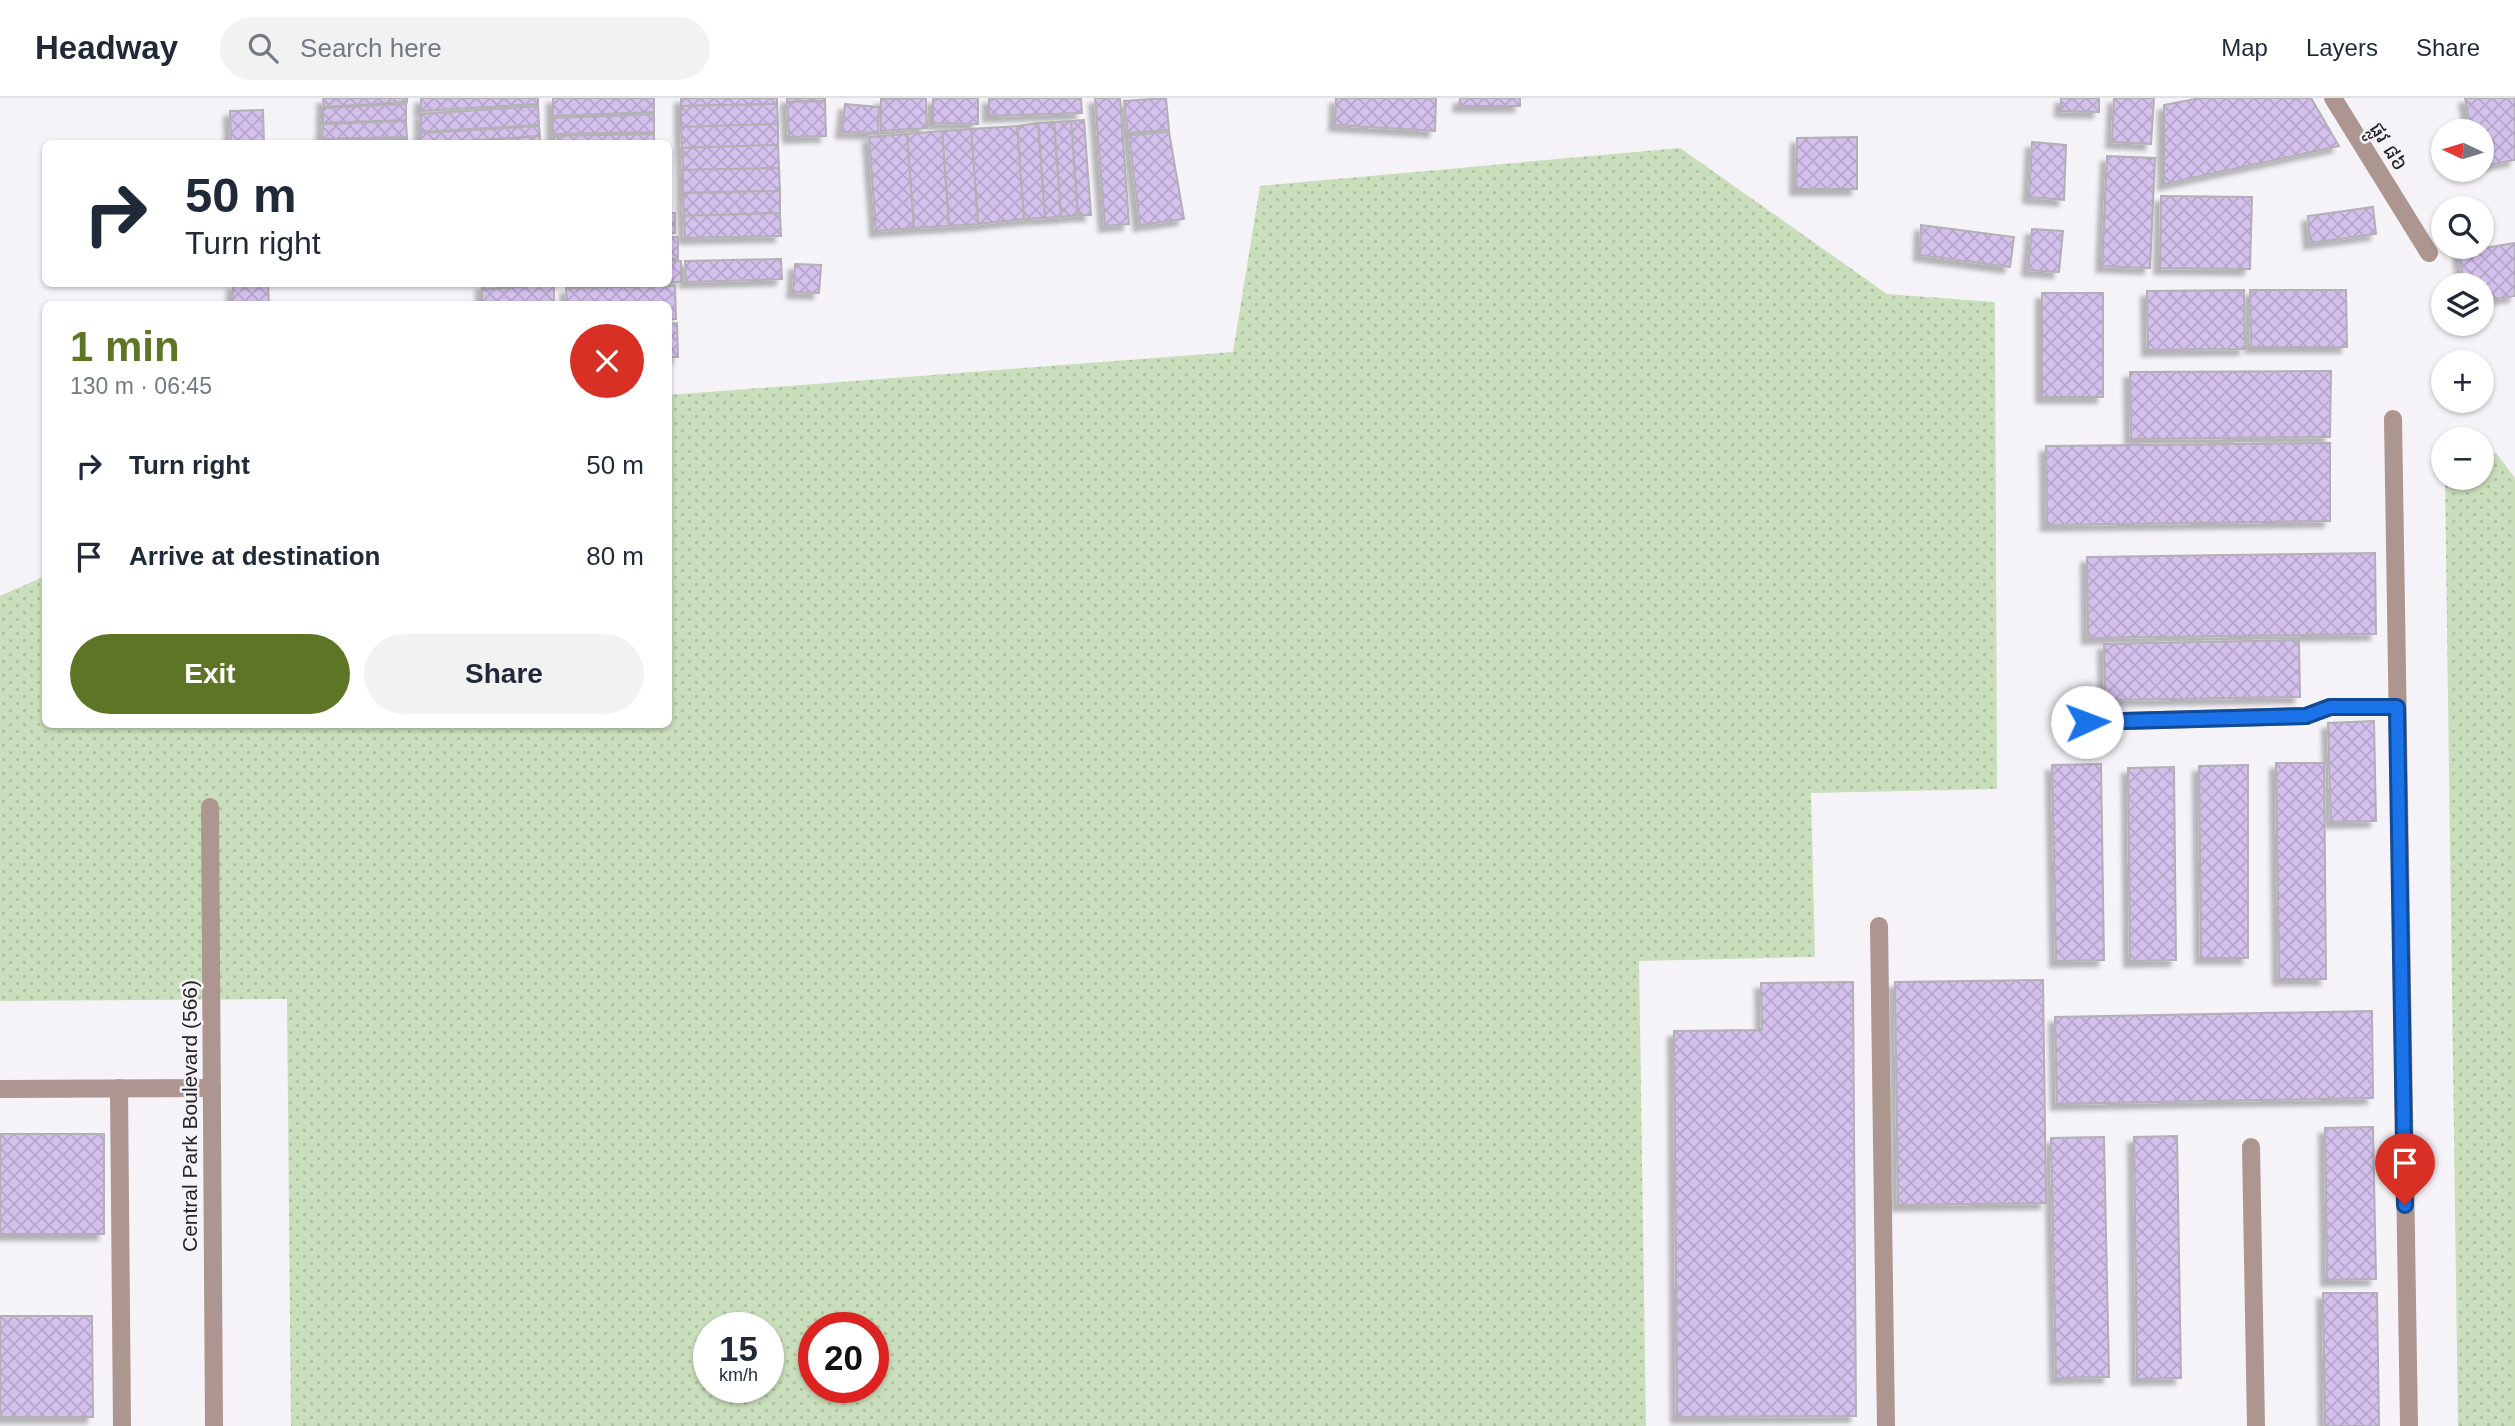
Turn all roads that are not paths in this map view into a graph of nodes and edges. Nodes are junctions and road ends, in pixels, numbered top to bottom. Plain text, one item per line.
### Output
1 (2333, 98) edge
2 (2429, 253) dead end
3 (2392, 419) dead end
4 (2397, 707) junction
5 (2087, 722) dead end
6 (210, 807) dead end
7 (1879, 926) dead end
8 (119, 1088) junction
9 (212, 1088) junction
10 (0, 1089) edge
11 (2251, 1147) dead end
12 (122, 1426) edge
13 (214, 1426) edge
14 (1886, 1426) edge
15 (2256, 1426) edge
16 (2409, 1426) edge

1 - 2 street, ផ្លូវ ៨៦
3 - 4 street
4 - 5 street
4 - 16 street
6 - 9 street, Central Park Boulevard (566)
7 - 14 street
8 - 9 street
8 - 10 street
8 - 12 street
9 - 13 street, Central Park Boulevard (566)
11 - 15 street

